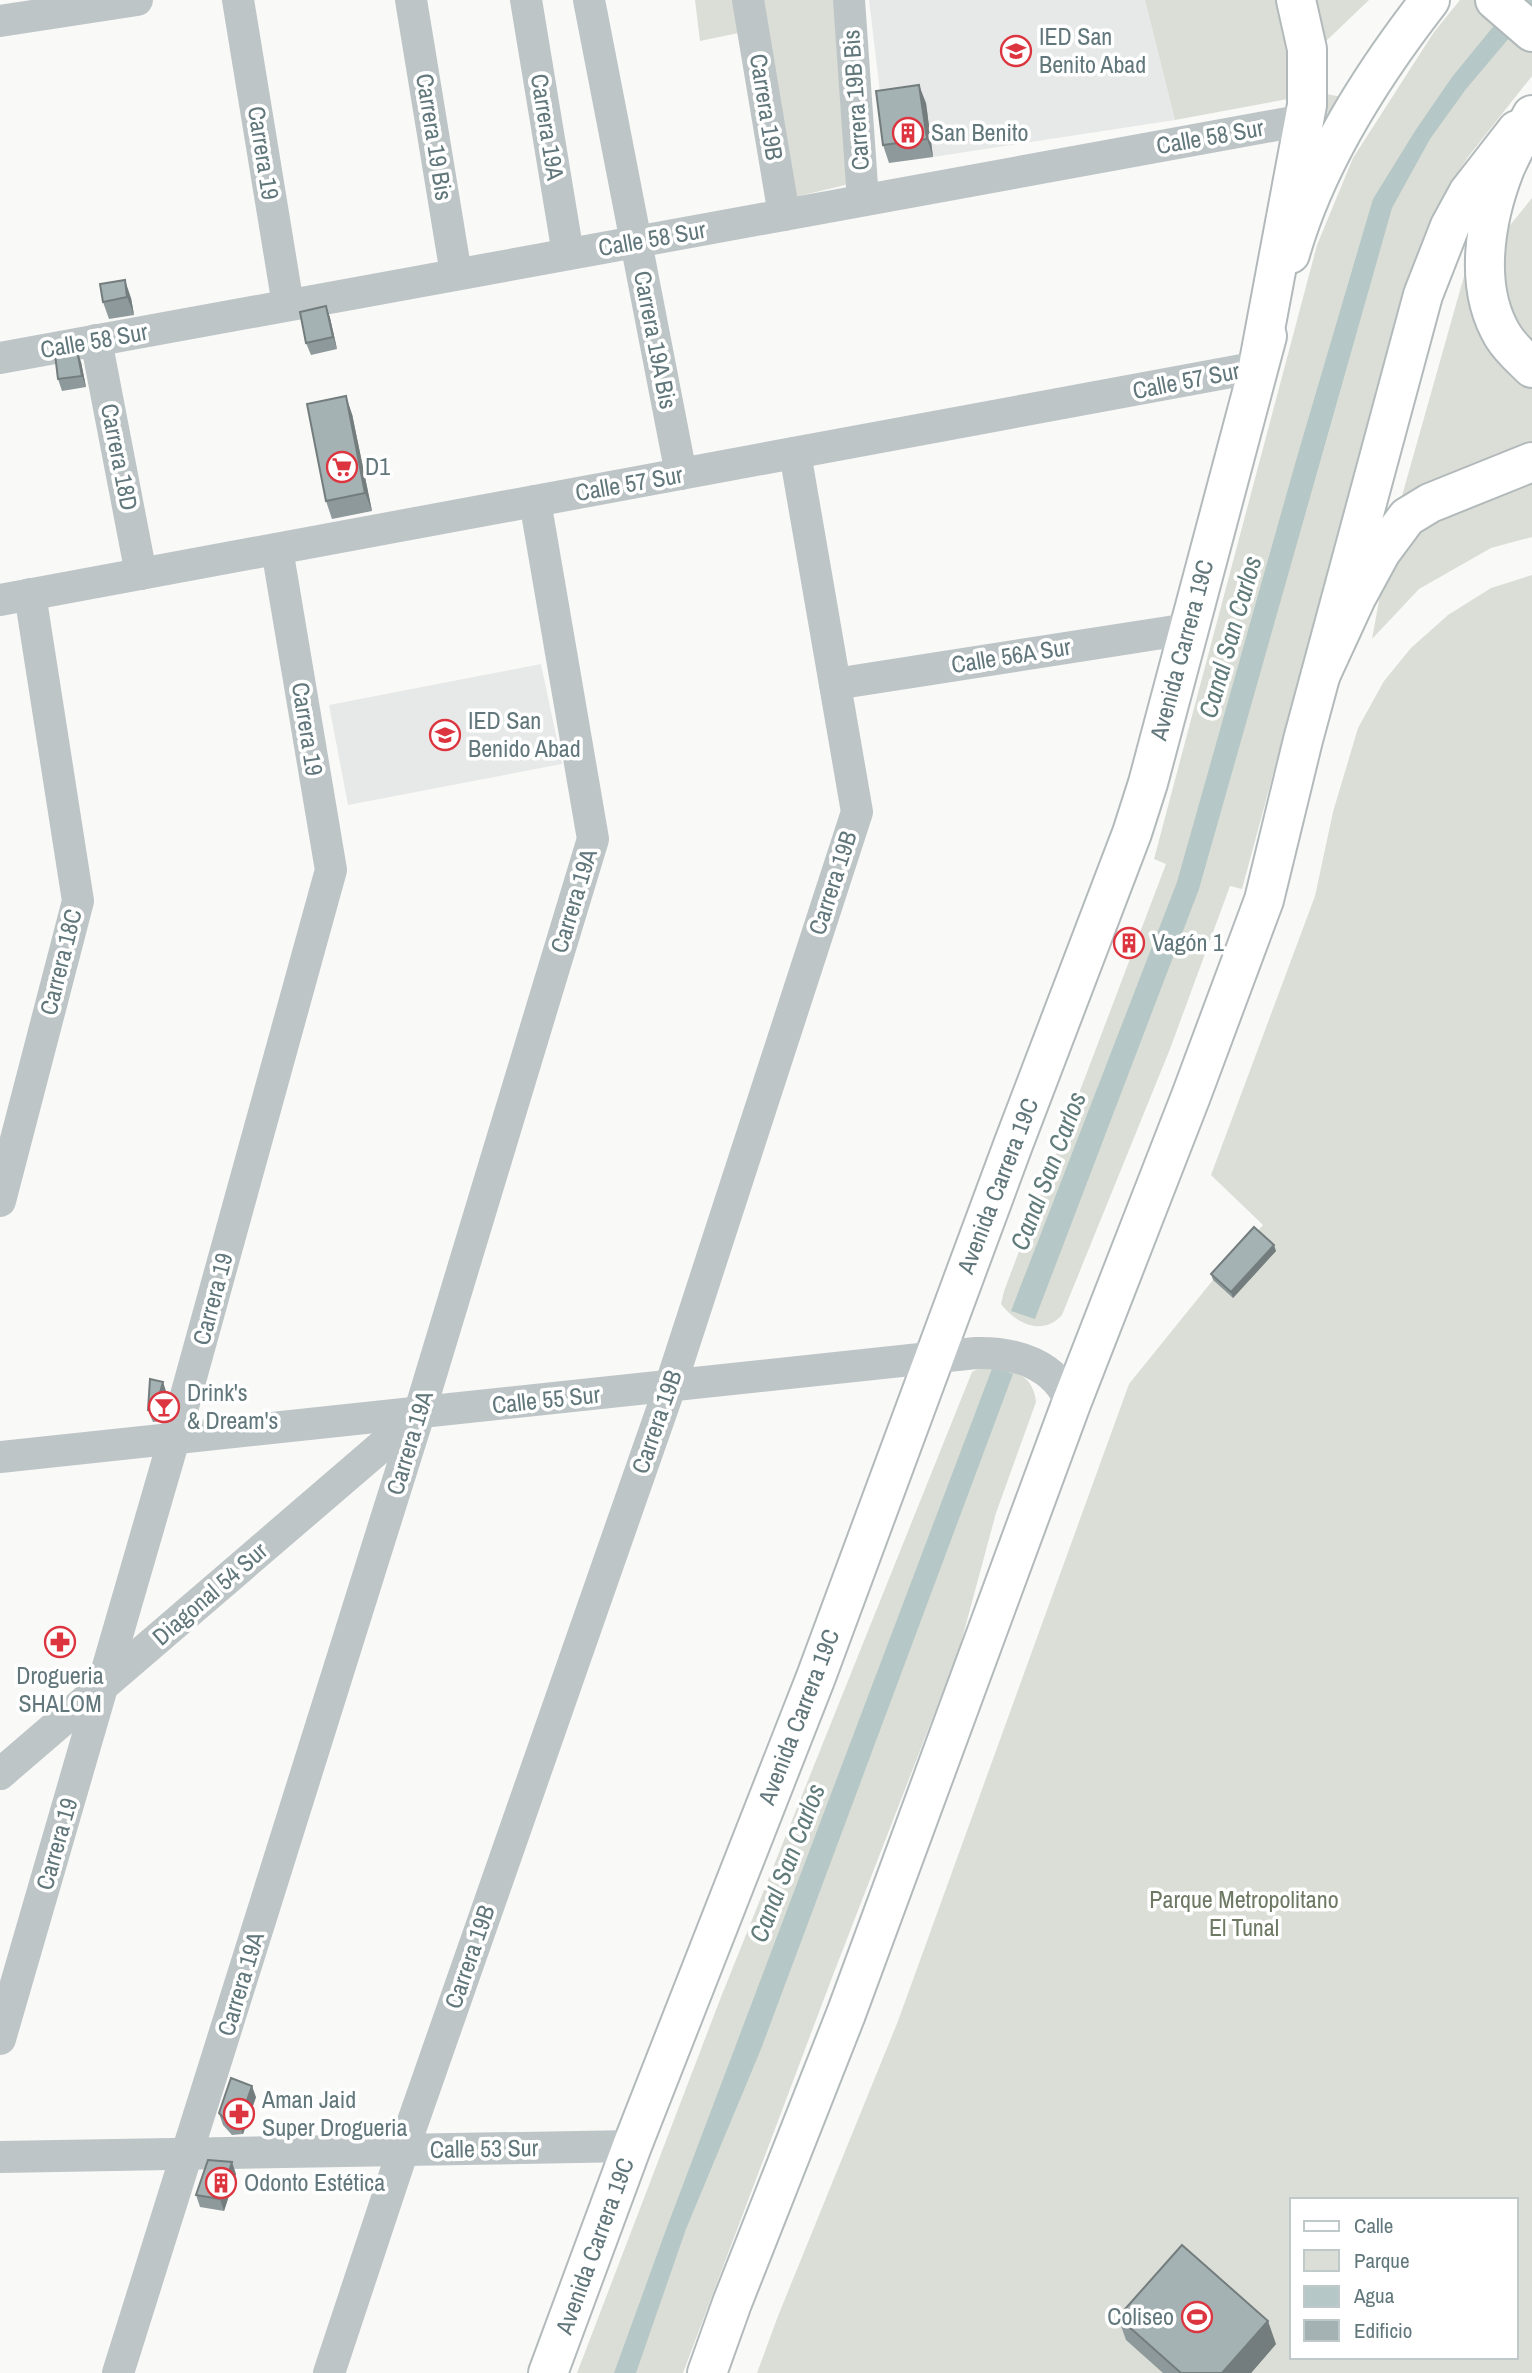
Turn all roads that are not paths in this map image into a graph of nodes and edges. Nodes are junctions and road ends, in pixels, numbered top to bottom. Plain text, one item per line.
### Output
1 (137, 0) edge
2 (238, 0) edge
3 (411, 0) edge
4 (526, 0) edge
5 (589, 0) edge
6 (748, 0) edge
7 (849, 0) edge
8 (1296, 0) edge
9 (1430, 0) edge
10 (1495, 0) edge
11 (71, 5) edge
12 (0, 21) edge
13 (1532, 32) edge
14 (1532, 113) edge
15 (1304, 120) junction
16 (863, 200) junction
17 (783, 215) junction
18 (636, 242) junction
19 (568, 254) junction
20 (456, 275) junction
21 (288, 305) junction
22 (96, 340) junction
23 (0, 356) edge
24 (1258, 367) junction
25 (1532, 369) edge
26 (795, 453) junction
27 (1532, 463) edge
28 (681, 474) junction
29 (535, 501) junction
30 (277, 549) junction
31 (141, 573) junction
32 (15, 597) edge
33 (1188, 629) junction
34 (1321, 674) junction
35 (835, 684) junction
36 (0, 1201) edge
37 (934, 1358) junction
38 (670, 1387) junction
39 (1071, 1404) junction
40 (419, 1414) junction
41 (174, 1439) junction
42 (0, 1457) edge
43 (103, 1685) junction
44 (0, 1774) edge
45 (0, 2039) edge
46 (632, 2146) junction
47 (403, 2150) junction
48 (188, 2153) junction
49 (0, 2157) edge
50 (118, 2373) edge
51 (329, 2373) edge
52 (548, 2373) edge
53 (707, 2373) edge

1 - 11 street
2 - 21 street, Carrera 19
3 - 20 street, Carrera 19 Bis
4 - 19 street, Carrera 19A
5 - 18 street, Carrera 19A Bis
6 - 17 street, Carrera 19B
7 - 16 street, Carrera 19B Bis
8 - 15 main road
9 - 24 main road, Avenida Carrera 19C
10 - 13 main road
11 - 12 street
14 - 25 main road
14 - 34 main road
15 - 16 street, Calle 58 Sur
15 - 24 main road
16 - 17 street, Calle 58 Sur
17 - 18 street, Calle 58 Sur
18 - 19 street, Calle 58 Sur
18 - 28 street, Carrera 19A Bis
19 - 20 street, Calle 58 Sur
20 - 21 street, Calle 58 Sur
21 - 22 street, Calle 58 Sur
22 - 23 street, Calle 58 Sur
22 - 31 street, Carrera 18D
24 - 26 street, Calle 57 Sur
24 - 33 main road, Avenida Carrera 19C
26 - 28 street, Calle 57 Sur
26 - 35 street, Carrera 19B
27 - 34 main road
28 - 29 street, Calle 57 Sur
29 - 30 street, Calle 57 Sur
29 - 40 street, Carrera 19A
30 - 31 street, Calle 57 Sur
30 - 41 street, Carrera 19
31 - 32 street, Calle 57 Sur
32 - 36 street, Carrera 18C
33 - 35 street, Calle 56A Sur
33 - 37 main road, Avenida Carrera 19C
34 - 39 main road
35 - 38 street, Carrera 19B
37 - 38 street, Calle 55 Sur
37 - 39 street, Calle 55 Sur
37 - 46 main road, Avenida Carrera 19C
38 - 40 street, Calle 55 Sur
38 - 47 street, Carrera 19B
39 - 53 main road
40 - 41 street, Calle 55 Sur
40 - 43 street, Diagonal 54 Sur
40 - 48 street, Carrera 19A
41 - 42 street, Calle 55 Sur
41 - 43 street, Carrera 19
43 - 44 street, Diagonal 54 Sur
43 - 45 street, Carrera 19
46 - 47 street, Calle 53 Sur
46 - 52 main road, Avenida Carrera 19C
47 - 48 street, Calle 53 Sur
47 - 51 street, Carrera 19B
48 - 49 street, Calle 53 Sur
48 - 50 street, Carrera 19A

